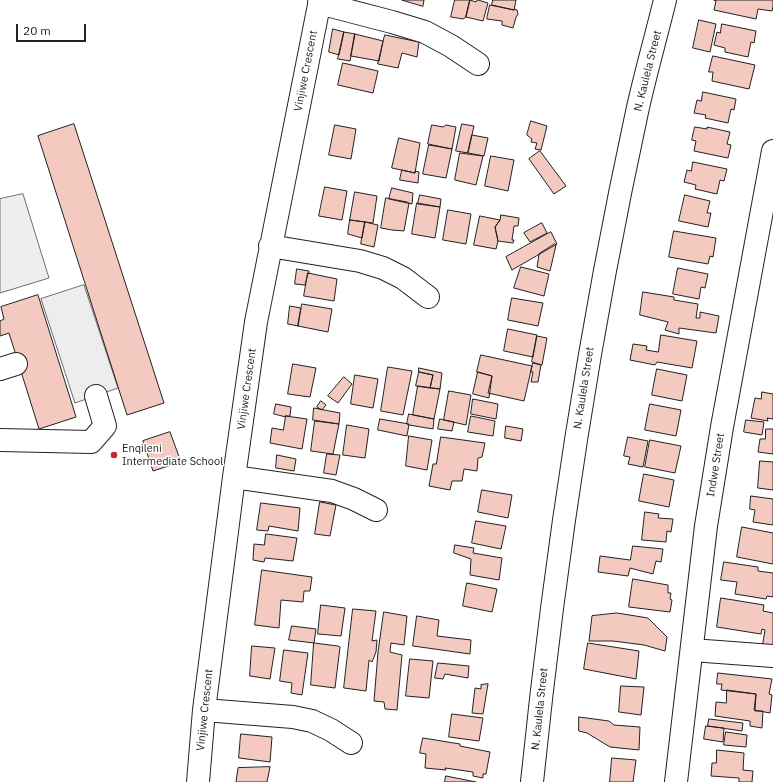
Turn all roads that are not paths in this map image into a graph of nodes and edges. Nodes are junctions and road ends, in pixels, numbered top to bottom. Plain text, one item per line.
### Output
1 (666, 0) edge
2 (320, 2) edge
3 (478, 64) dead end
4 (773, 152) edge
5 (270, 246) junction
6 (428, 297) dead end
7 (96, 396) dead end
8 (0, 440) edge
9 (234, 477) junction
10 (376, 510) dead end
11 (692, 650) junction
12 (773, 656) edge
13 (204, 710) junction
14 (352, 743) dead end
15 (198, 782) edge
16 (532, 782) edge
17 (676, 782) edge

1 - 16 street, N. Kaulela Street
2 - 3 street
2 - 5 street, Vinjiwe Crescent
4 - 11 street, Indwe Street
5 - 6 street
5 - 9 street, Vinjiwe Crescent
7 - 8 street
9 - 10 street
9 - 13 street, Vinjiwe Crescent
11 - 12 street
11 - 17 street, Indwe Street
13 - 14 street
13 - 15 street, Vinjiwe Crescent

